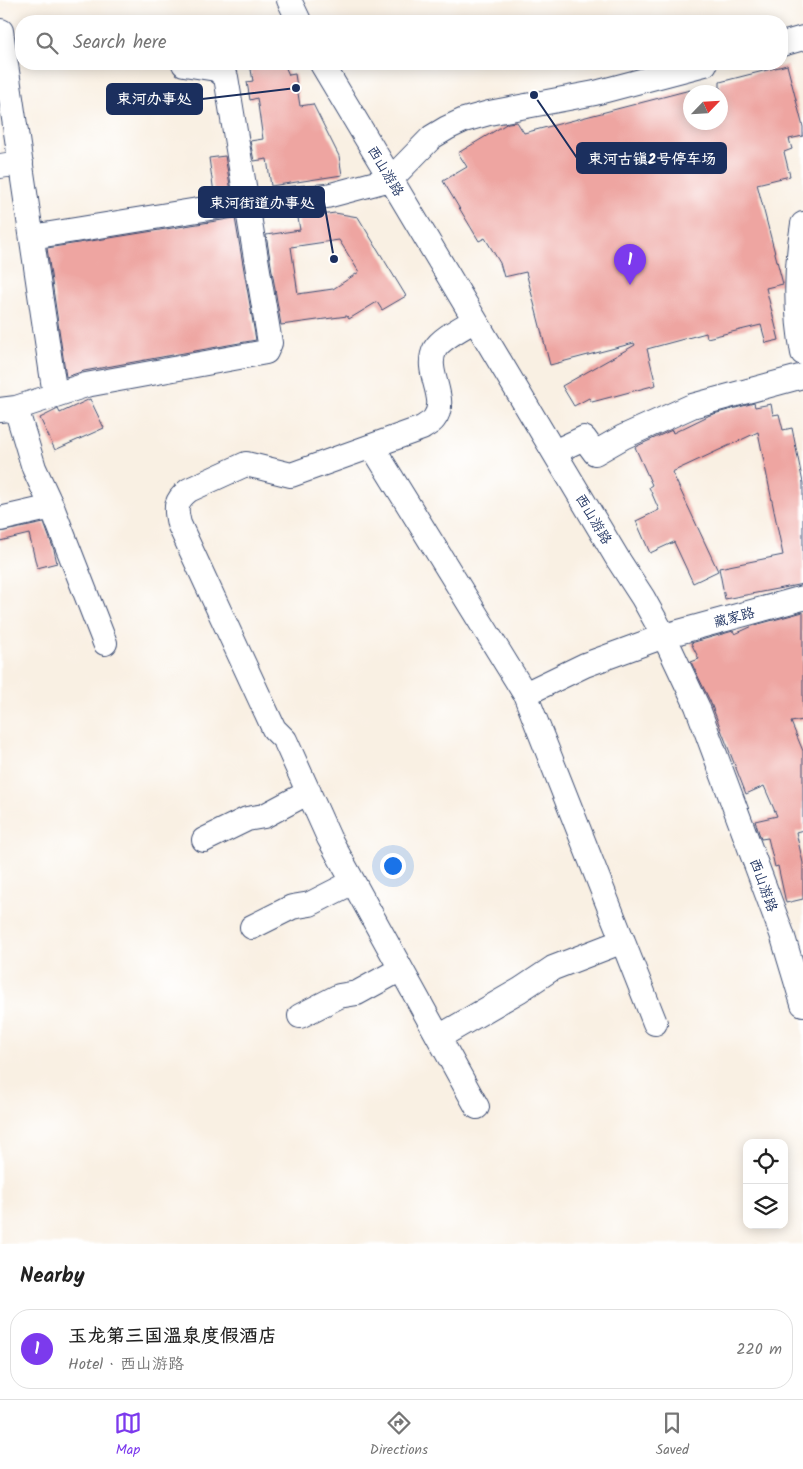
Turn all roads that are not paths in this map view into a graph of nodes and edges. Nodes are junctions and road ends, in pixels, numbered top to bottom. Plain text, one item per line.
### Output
1 (289, 0) edge
2 (296, 15) edge
3 (0, 31) edge
4 (15, 34) edge
5 (803, 38) edge
6 (788, 42) edge
7 (217, 70) edge
8 (326, 70) edge
9 (682, 70) edge
10 (10, 165) edge
11 (391, 179) junction
12 (247, 202) junction
13 (803, 224) edge
14 (32, 237) junction
15 (475, 320) junction
16 (803, 354) edge
17 (803, 376) edge
18 (55, 395) junction
19 (8, 409) edge
20 (372, 446) junction
21 (554, 452) junction
22 (52, 507) junction
23 (0, 519) edge
24 (803, 598) edge
25 (664, 636) junction
26 (105, 642) dead end
27 (525, 694) junction
28 (309, 792) junction
29 (204, 840) dead end
30 (353, 882) junction
31 (252, 927) dead end
32 (623, 941) junction
33 (401, 969) junction
34 (803, 1004) edge
35 (300, 1016) dead end
36 (655, 1023) dead end
37 (439, 1037) junction
38 (477, 1107) dead end

1 - 2 street
3 - 4 street
3 - 10 street
5 - 6 street
7 - 12 street
8 - 11 street, 西山游路
9 - 11 street
10 - 14 street
11 - 12 street
11 - 15 street, 西山游路
12 - 14 street
12 - 18 street
13 - 16 street
14 - 18 street
15 - 20 street
15 - 21 street, 西山游路
17 - 21 street
18 - 19 street
19 - 22 street
20 - 27 street
20 - 28 street
21 - 25 street, 西山游路
22 - 23 street
22 - 26 street
24 - 25 street, 藏家路
25 - 27 street, 藏家路
25 - 34 street, 西山游路
27 - 32 street
28 - 29 street
28 - 30 street
30 - 31 street
30 - 33 street
32 - 36 street
32 - 37 street
33 - 35 street
33 - 37 street
37 - 38 street

